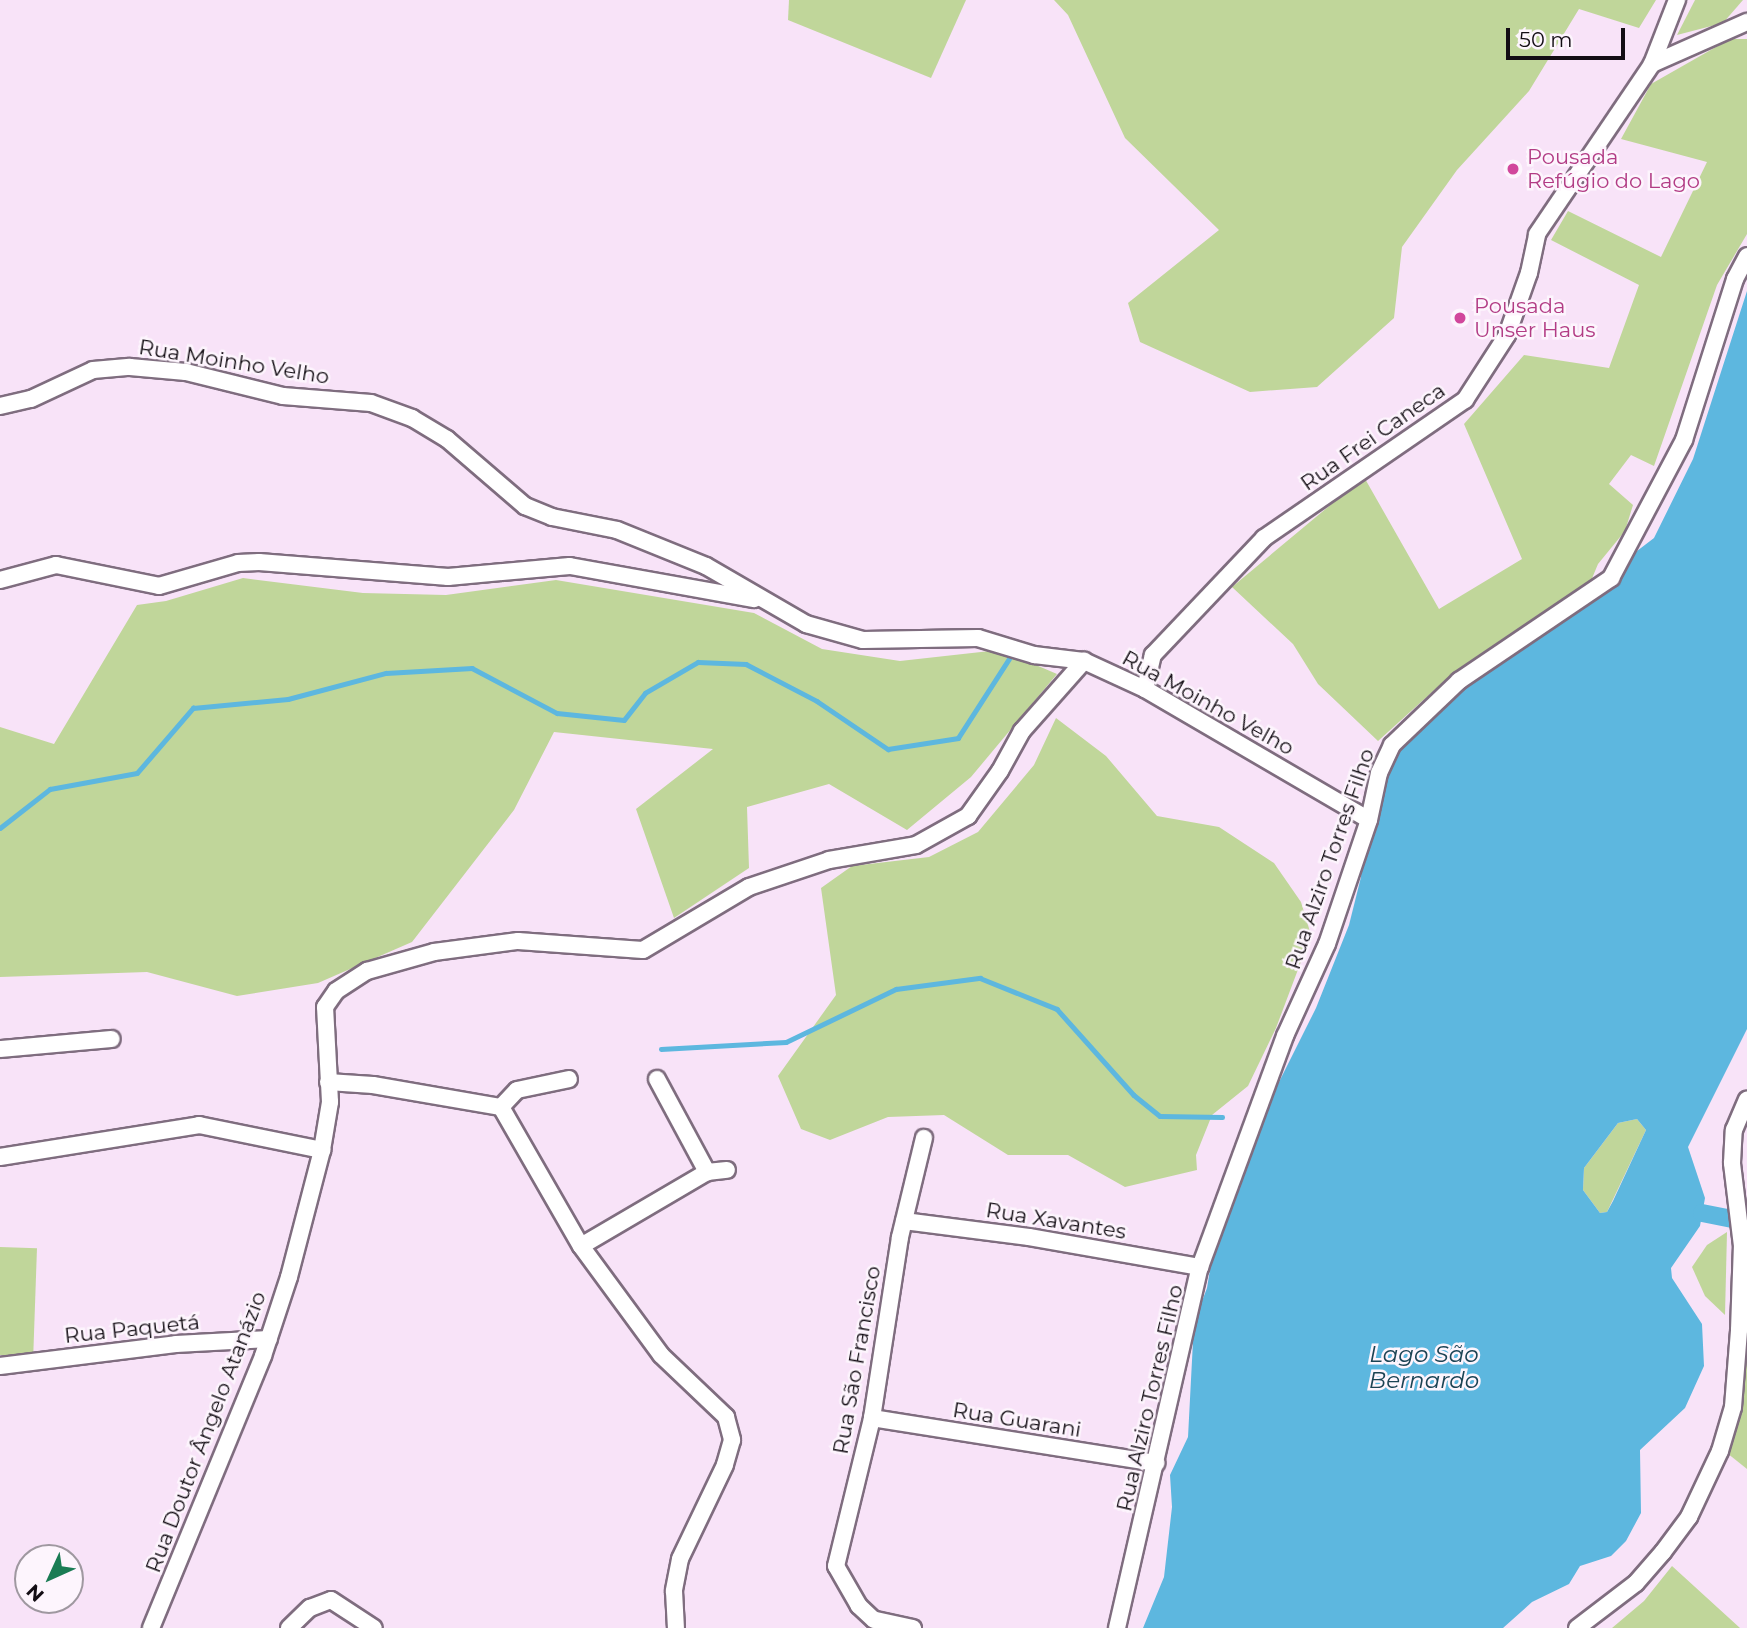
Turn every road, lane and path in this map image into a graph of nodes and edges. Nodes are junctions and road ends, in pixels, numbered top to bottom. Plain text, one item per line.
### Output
1 (1677, 0) edge
2 (1747, 22) edge
3 (1652, 64) junction
4 (1747, 256) edge
5 (0, 405) edge
6 (0, 580) edge
7 (760, 601) junction
8 (1084, 661) junction
9 (1145, 689) junction
10 (1369, 820) junction
11 (112, 1039) dead end
12 (0, 1049) edge
13 (569, 1079) dead end
14 (657, 1079) dead end
15 (328, 1082) junction
16 (1747, 1100) edge
17 (501, 1107) junction
18 (924, 1138) dead end
19 (322, 1150) junction
20 (0, 1157) edge
21 (727, 1170) dead end
22 (707, 1171) junction
23 (904, 1221) junction
24 (581, 1246) junction
25 (1200, 1267) junction
26 (270, 1339) junction
27 (3, 1366) edge
28 (0, 1383) edge
29 (872, 1419) junction
30 (1156, 1463) junction
31 (151, 1628) edge
32 (289, 1628) edge
33 (374, 1628) edge
34 (676, 1628) edge
35 (913, 1628) edge
36 (1117, 1628) edge
37 (1577, 1628) edge

1 - 3 street, Rua Frei Caneca
2 - 3 street
3 - 9 street, Rua Frei Caneca
4 - 10 street, Rua Alziro Torres Filho
5 - 7 street, Rua Moinho Velho
6 - 7 street
7 - 8 street, Rua Moinho Velho
8 - 9 street, Rua Moinho Velho
8 - 15 street, Rua Doutor Ângelo Atanázio
9 - 10 street, Rua Moinho Velho
10 - 25 street, Rua Alziro Torres Filho
11 - 12 street
13 - 17 street
14 - 22 street
15 - 17 street
15 - 19 street, Rua Doutor Ângelo Atanázio
16 - 37 street
17 - 24 street
18 - 23 street, Rua São Francisco
19 - 20 street
19 - 26 street, Rua Doutor Ângelo Atanázio
21 - 22 street
22 - 24 street
23 - 25 street, Rua Xavantes
23 - 29 street, Rua São Francisco
24 - 34 street
25 - 30 street, Rua Alziro Torres Filho
26 - 27 street, Rua Paquetá
26 - 31 street, Rua Doutor Ângelo Atanázio
27 - 28 street
29 - 30 street, Rua Guarani
29 - 35 street, Rua São Francisco
30 - 36 street, Rua Alziro Torres Filho
32 - 33 street

